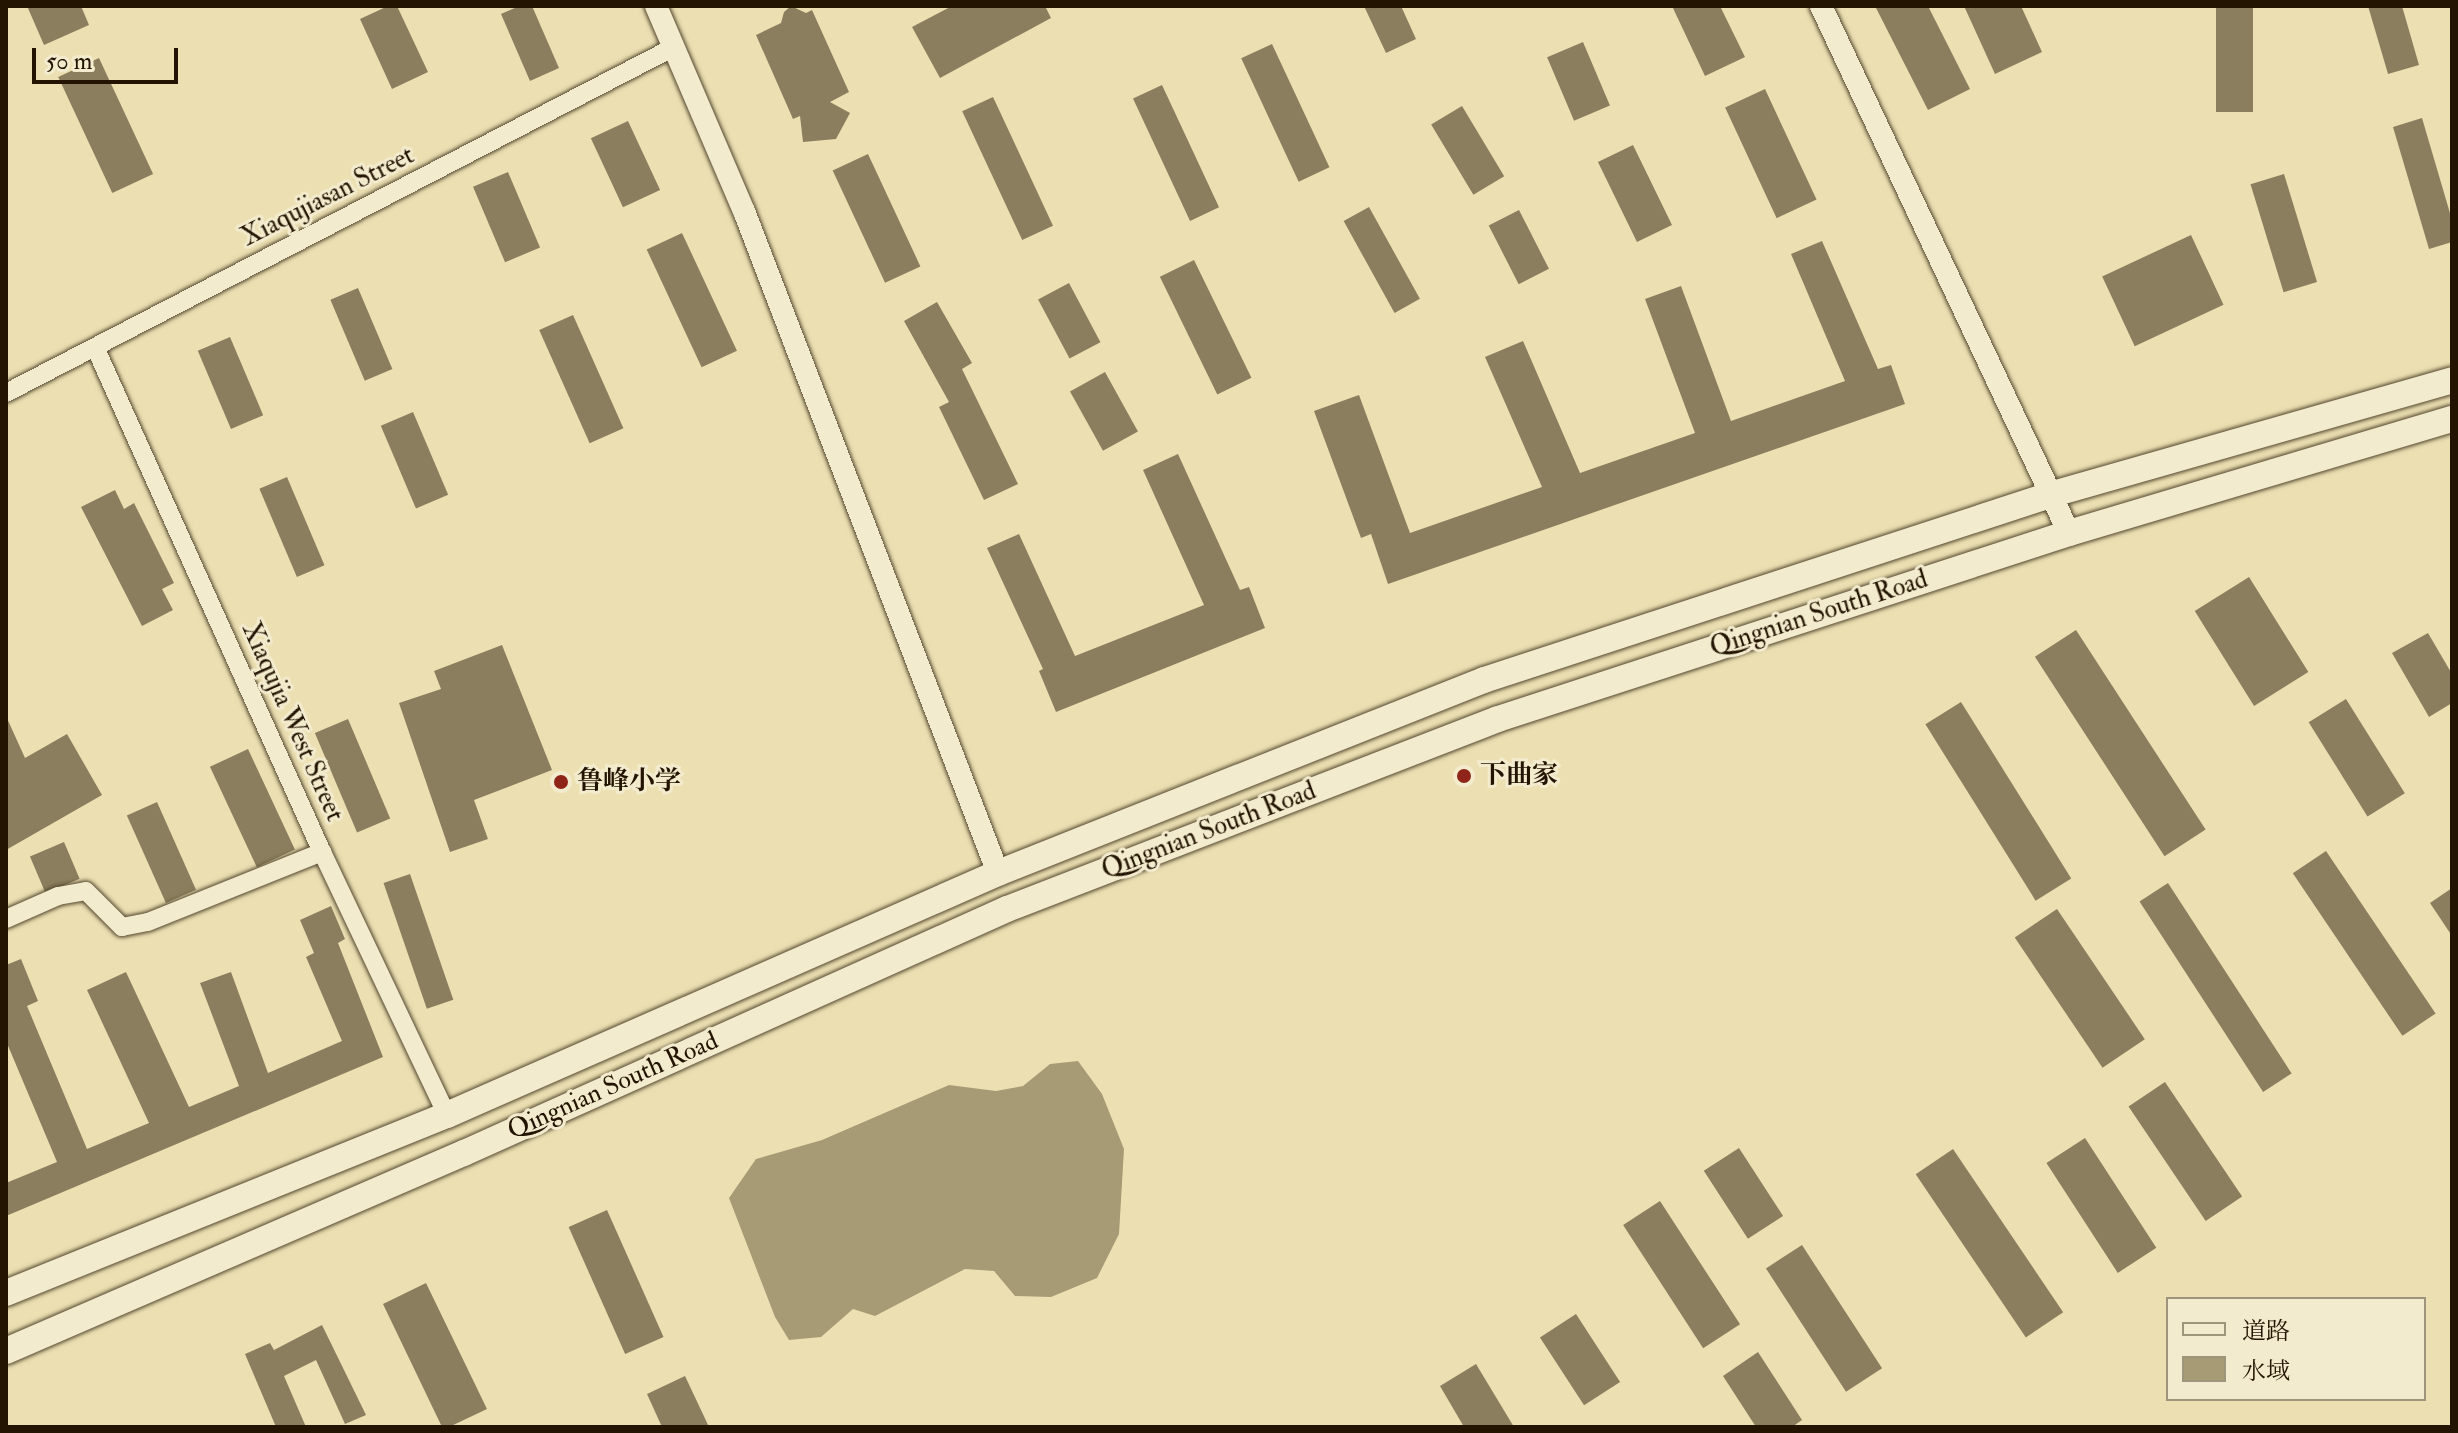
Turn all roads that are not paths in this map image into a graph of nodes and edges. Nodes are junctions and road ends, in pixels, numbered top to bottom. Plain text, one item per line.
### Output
1 (656, 6) edge
2 (1821, 6) edge
3 (674, 47) junction
4 (95, 347) junction
5 (2452, 380) edge
6 (6, 393) edge
7 (2452, 419) edge
8 (2053, 494) junction
9 (2069, 533) junction
10 (322, 852) junction
11 (998, 873) junction
12 (6, 919) edge
13 (447, 1115) junction
14 (6, 1293) edge
15 (6, 1351) edge

1 - 3 street
2 - 8 street
3 - 4 street, Xiaqujiasan Street
3 - 11 street
4 - 6 street, Xiaqujiasan Street
4 - 10 street, Xiaqujia West Street
5 - 8 main road, Qingnian South Road
7 - 9 main road, Qingnian South Road
8 - 9 street
8 - 11 main road, Qingnian South Road
9 - 15 main road, Qingnian South Road
10 - 12 street
10 - 13 street, Xiaqujia West Street
11 - 13 main road, Qingnian South Road
13 - 14 main road, Qingnian South Road

